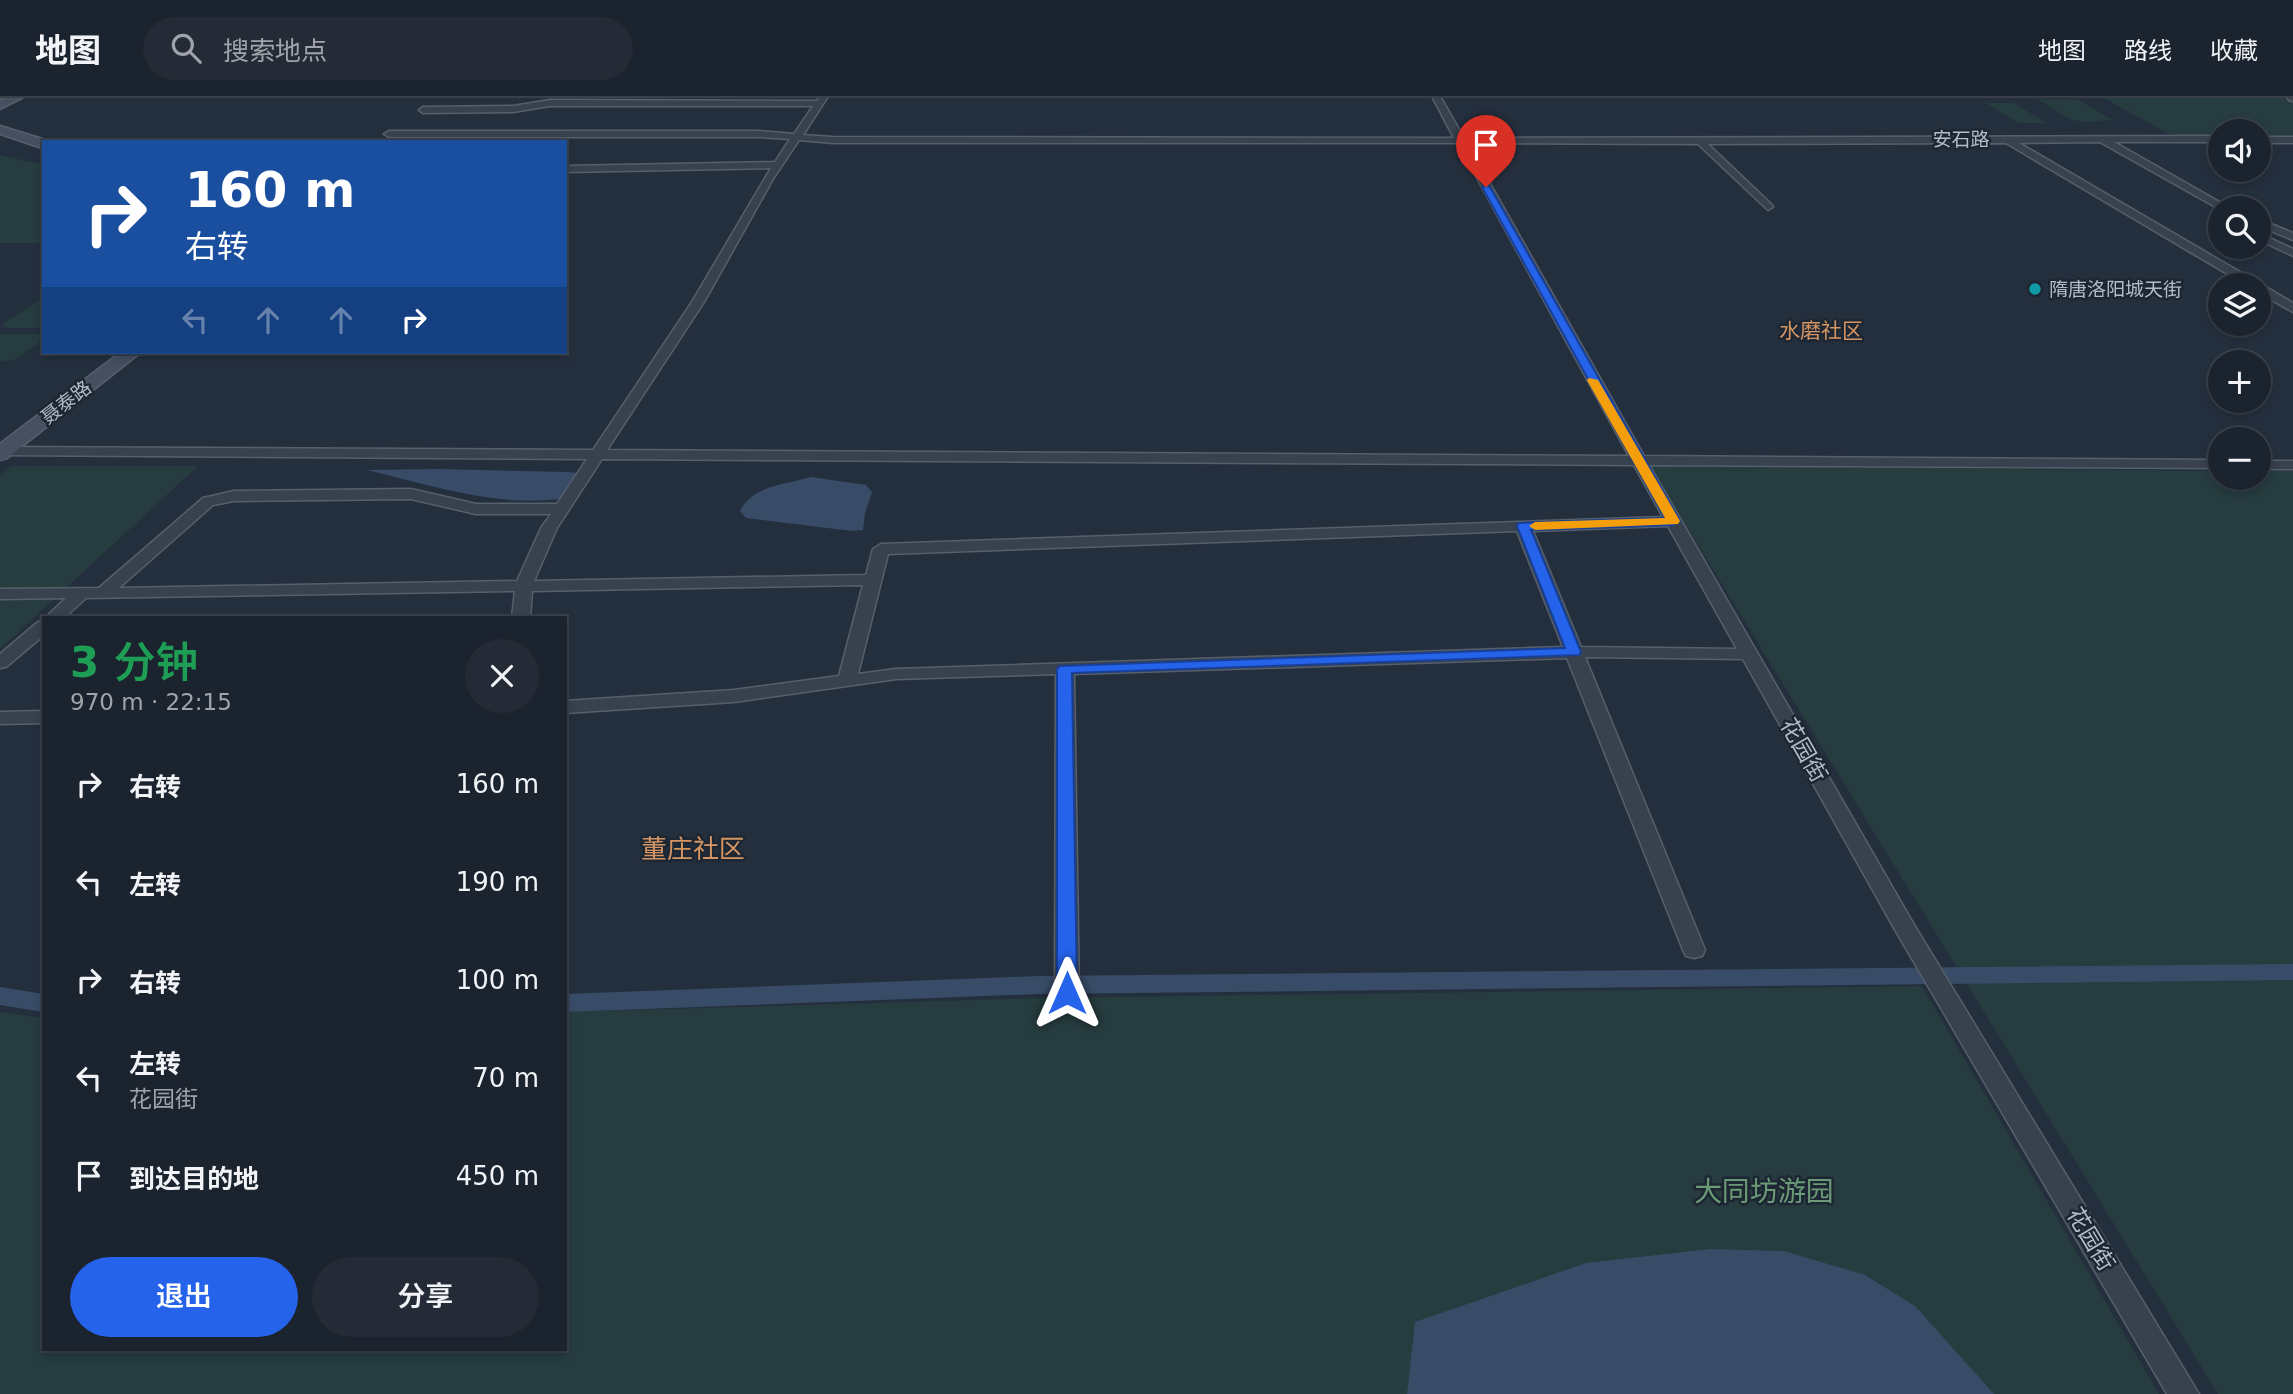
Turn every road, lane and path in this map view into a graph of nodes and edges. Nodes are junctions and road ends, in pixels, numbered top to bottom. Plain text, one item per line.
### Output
1 (16, 98) edge
2 (439, 98) edge
3 (1437, 98) edge
4 (821, 101) edge
5 (0, 105) edge
6 (423, 110) junction
7 (412, 118) dead end
8 (400, 126) dead end
9 (0, 130) edge
10 (389, 134) junction
11 (796, 138) junction
12 (2006, 138) junction
13 (2102, 139) junction
14 (2208, 139) edge
15 (2271, 139) edge
16 (381, 140) edge
17 (2293, 140) edge
18 (1461, 141) junction
19 (1700, 141) junction
20 (42, 143) edge
21 (778, 165) junction
22 (567, 169) edge
23 (2208, 200) edge
24 (1768, 208) dead end
25 (2271, 227) edge
26 (2293, 237) edge
27 (2271, 242) edge
28 (2293, 253) edge
29 (2234, 273) edge
30 (2271, 295) edge
31 (2293, 308) edge
32 (106, 354) edge
33 (129, 354) edge
34 (1, 445) edge
35 (596, 455) junction
36 (1639, 461) junction
37 (2208, 464) edge
38 (2271, 465) edge
39 (2293, 465) edge
40 (562, 509) junction
41 (1673, 521) junction
42 (1523, 526) junction
43 (873, 580) junction
44 (524, 584) junction
45 (82, 593) junction
46 (103, 593) junction
47 (0, 594) edge
48 (55, 616) edge
49 (521, 616) edge
50 (42, 628) edge
51 (1574, 652) junction
52 (1749, 654) junction
53 (0, 663) edge
54 (1065, 669) junction
55 (847, 681) junction
56 (567, 707) edge
57 (0, 718) edge
58 (42, 718) edge
59 (1694, 950) dead end
60 (1067, 993) dead end
61 (2184, 1394) edge

1 - 5 main road
2 - 6 street
3 - 18 street, 花园街
4 - 6 street
4 - 11 street
6 - 7 street
8 - 10 street
9 - 20 main road
10 - 11 street, 安石路
10 - 16 street
11 - 18 street, 安石路
11 - 21 street
12 - 13 street, 安石路
12 - 19 street, 安石路
12 - 29 street
13 - 14 street, 安石路
13 - 23 street
15 - 17 street
18 - 19 street, 安石路
18 - 36 street, 花园街
19 - 24 street
21 - 22 street
21 - 35 street
25 - 26 street
27 - 28 street
30 - 31 street
32 - 34 main road, 聂泰路
33 - 34 main road, 聂泰路
34 - 35 street
35 - 36 street
35 - 40 street
36 - 37 street
36 - 41 street, 花园街
38 - 39 street
40 - 44 street
40 - 46 street
41 - 42 street
41 - 52 street, 花园街
42 - 43 street
42 - 51 street
43 - 44 street
43 - 55 street
44 - 46 street
44 - 49 street
45 - 46 street
45 - 47 street
45 - 48 street
50 - 53 street
51 - 52 street
51 - 54 street
51 - 59 street
52 - 61 street, 花园街
54 - 55 street
54 - 60 street
55 - 56 street
57 - 58 street

